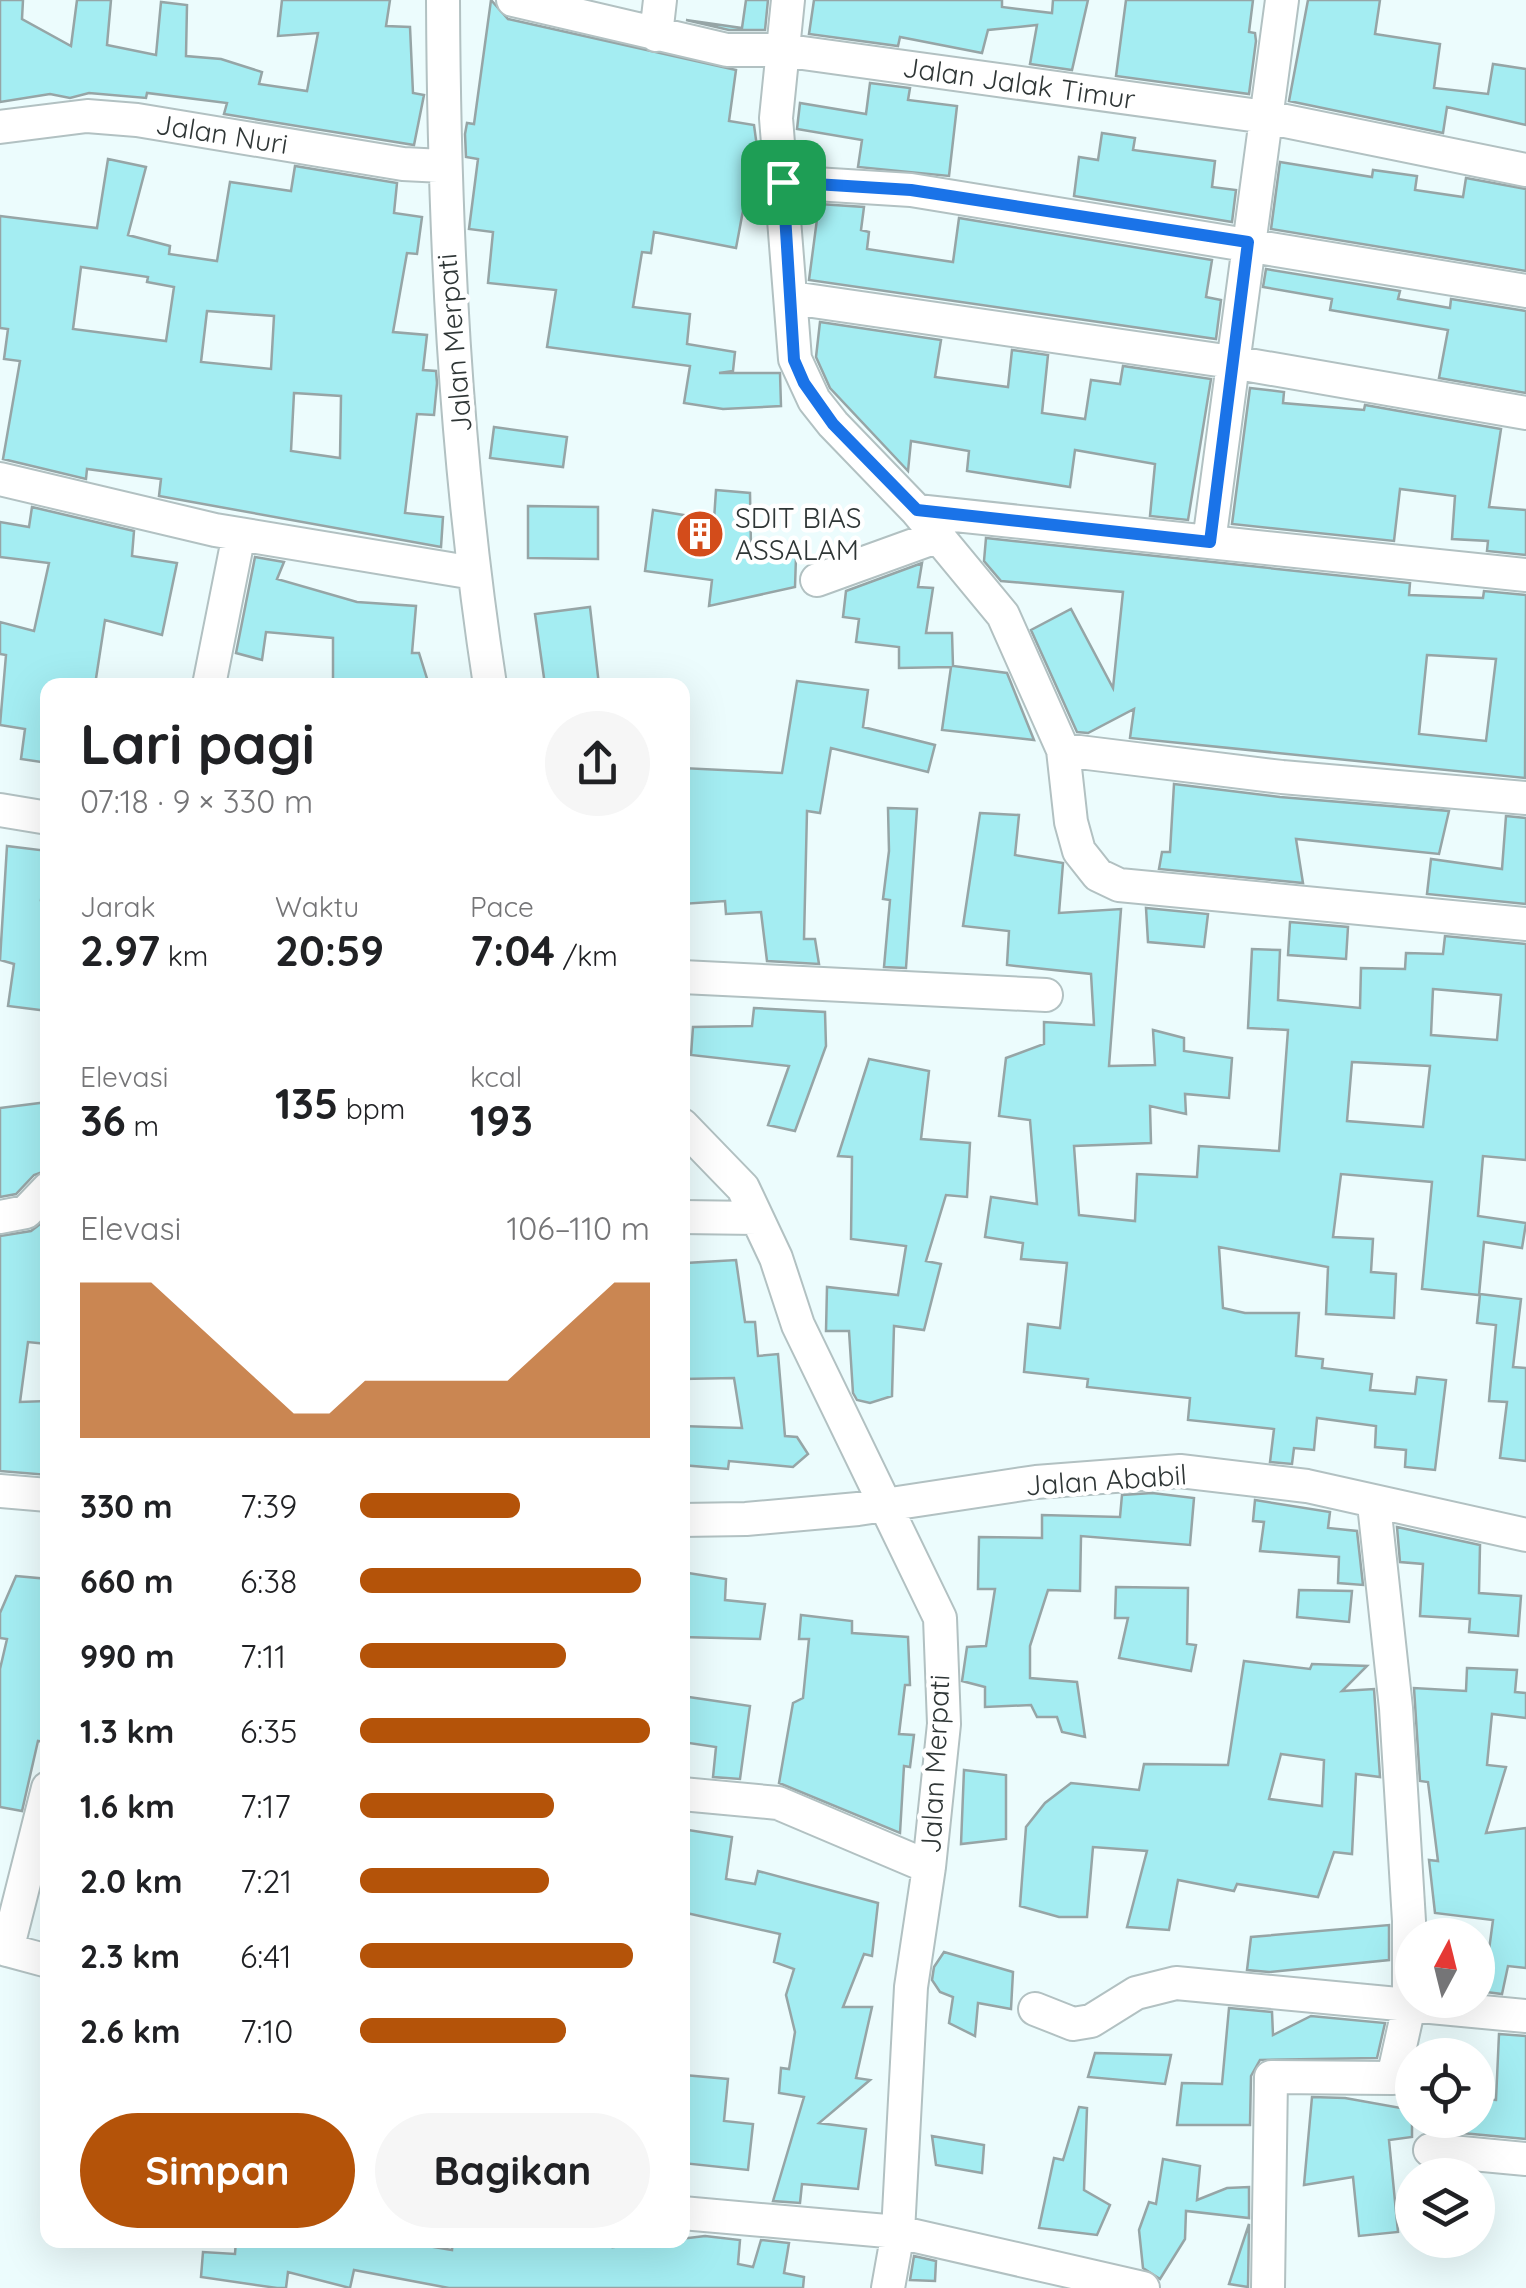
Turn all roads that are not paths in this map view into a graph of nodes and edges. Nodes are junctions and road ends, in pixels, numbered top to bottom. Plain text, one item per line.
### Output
1 (443, 0) edge
2 (513, 0) edge
3 (660, 0) edge
4 (788, 0) edge
5 (1282, 0) edge
6 (656, 35) junction
7 (781, 50) junction
8 (1266, 117) junction
9 (0, 127) edge
10 (444, 166) junction
11 (1526, 170) edge
12 (783, 182) junction
13 (1248, 242) junction
14 (1526, 291) edge
15 (792, 298) junction
16 (1232, 362) junction
17 (1526, 414) edge
18 (0, 479) edge
19 (927, 524) junction
20 (239, 534) junction
21 (1210, 542) junction
22 (474, 574) junction
23 (1526, 575) edge
24 (817, 580) dead end
25 (210, 678) edge
26 (489, 678) edge
27 (1063, 750) junction
28 (1526, 798) edge
29 (0, 810) edge
30 (40, 817) edge
31 (1526, 924) edge
32 (690, 977) edge
33 (1046, 995) dead end
34 (690, 1132) edge
35 (40, 1198) edge
36 (0, 1217) edge
37 (690, 1217) edge
38 (757, 1218) junction
39 (0, 1492) edge
40 (40, 1494) edge
41 (1374, 1504) junction
42 (882, 1506) junction
43 (690, 1520) edge
44 (1526, 1534) edge
45 (690, 1795) edge
46 (40, 1817) edge
47 (930, 1868) junction
48 (1409, 1918) edge
49 (4, 1949) edge
50 (40, 1959) edge
51 (1395, 2005) edge
52 (1034, 2009) dead end
53 (1495, 2013) edge
54 (1526, 2016) edge
55 (1406, 2018) edge
56 (1430, 2150) dead end
57 (1526, 2159) edge
58 (690, 2214) edge
59 (898, 2232) junction
60 (888, 2288) edge
61 (1144, 2288) edge
62 (1268, 2288) edge

1 - 10 street, Jalan Merpati
2 - 6 street, Jalan Jalak Timur
3 - 6 street
4 - 7 street
5 - 8 street
6 - 7 street, Jalan Jalak Timur
7 - 8 street, Jalan Jalak Timur
7 - 12 street
8 - 11 street, Jalan Jalak Timur
8 - 13 street
9 - 10 street, Jalan Nuri
10 - 22 street, Jalan Merpati
12 - 13 street
12 - 15 street
13 - 14 street
13 - 16 street
15 - 16 street
15 - 19 street
16 - 17 street
16 - 21 street
18 - 20 street
19 - 21 street
19 - 24 street
19 - 27 street
20 - 22 street
20 - 25 street
21 - 23 street
22 - 26 street, Jalan Merpati
27 - 28 street
27 - 31 street
29 - 30 street
32 - 33 street
34 - 38 street, Jalan Merpati
35 - 36 street
37 - 38 street
38 - 42 street, Jalan Merpati
39 - 40 street
41 - 42 street, Jalan Ababil
41 - 44 street, Jalan Ababil
41 - 48 street
42 - 43 street, Jalan Ababil
42 - 47 street, Jalan Merpati
45 - 47 street
46 - 49 street
47 - 59 street, Jalan Merpati
49 - 50 street
51 - 52 street
53 - 54 street
55 - 62 street
56 - 57 street
58 - 59 street
59 - 60 street, Jalan Merpati
59 - 61 street

